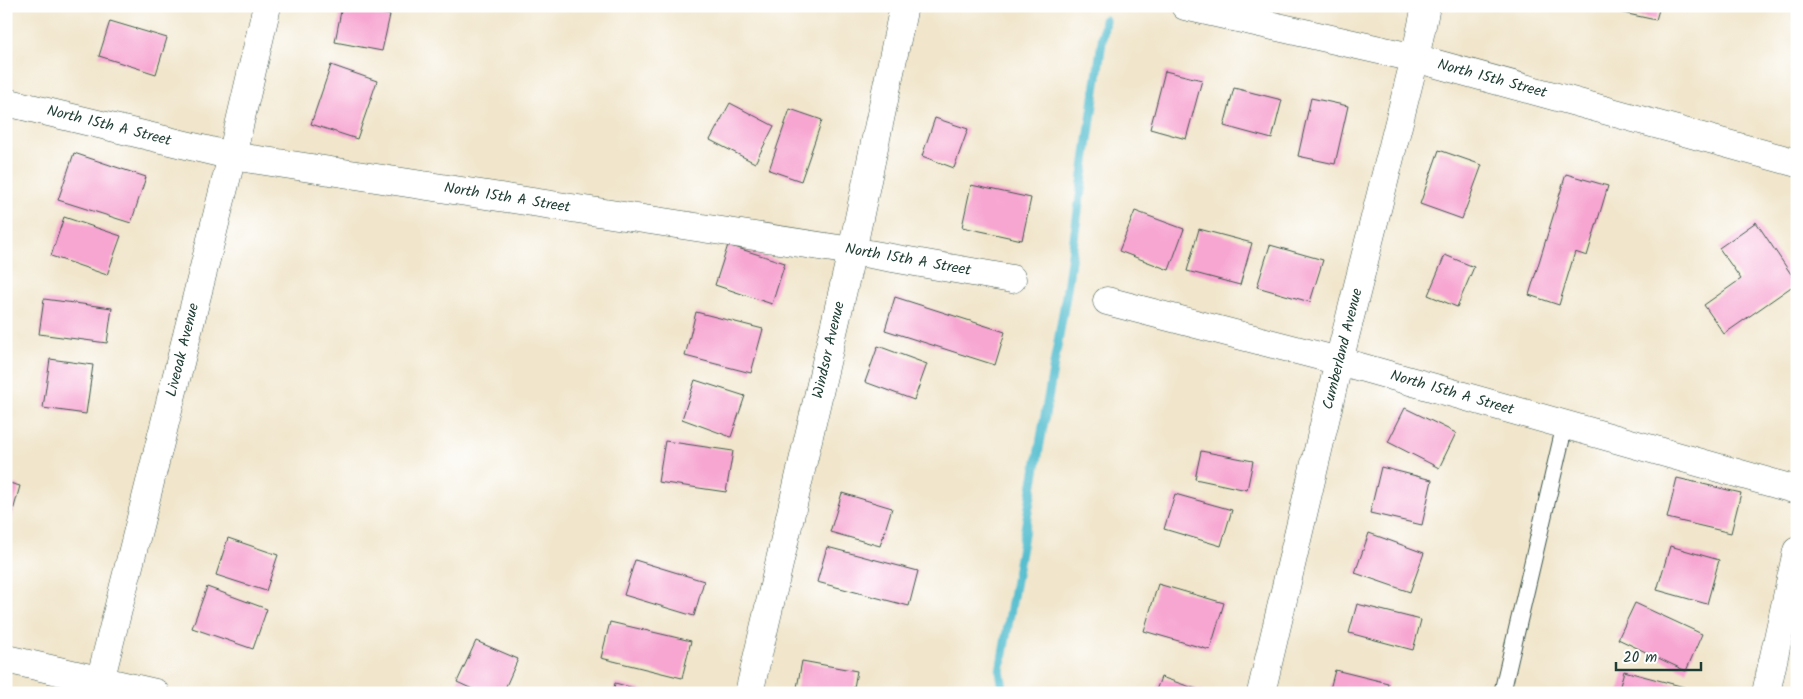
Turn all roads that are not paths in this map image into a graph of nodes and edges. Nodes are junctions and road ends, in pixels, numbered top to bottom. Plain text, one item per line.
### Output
1 (267, 6) edge
2 (904, 6) edge
3 (1185, 6) edge
4 (1426, 6) edge
5 (1415, 58) junction
6 (6, 102) edge
7 (232, 156) junction
8 (1797, 163) edge
9 (852, 250) junction
10 (1012, 279) dead end
11 (1107, 302) dead end
12 (1339, 361) junction
13 (1565, 424) junction
14 (1797, 490) edge
15 (1797, 551) edge
16 (6, 659) edge
17 (99, 687) edge
18 (155, 693) edge
19 (749, 693) edge
20 (1260, 693) edge
21 (1502, 693) edge
22 (1766, 693) edge

1 - 7 street, Liveoak Avenue
2 - 9 street, Windsor Avenue
3 - 5 street, North 15th Street
4 - 5 street, Cumberland Avenue
5 - 8 street, North 15th Street
5 - 12 street, Cumberland Avenue
6 - 7 street, North 15th A Street
7 - 9 street, North 15th A Street
7 - 17 street, Liveoak Avenue
9 - 10 street, North 15th A Street
9 - 19 street, Windsor Avenue
11 - 12 street, North 15th A Street
12 - 13 street, North 15th A Street
12 - 20 street, Cumberland Avenue
13 - 14 street, North 15th A Street
13 - 21 lane
15 - 22 street
16 - 17 street
17 - 18 street

